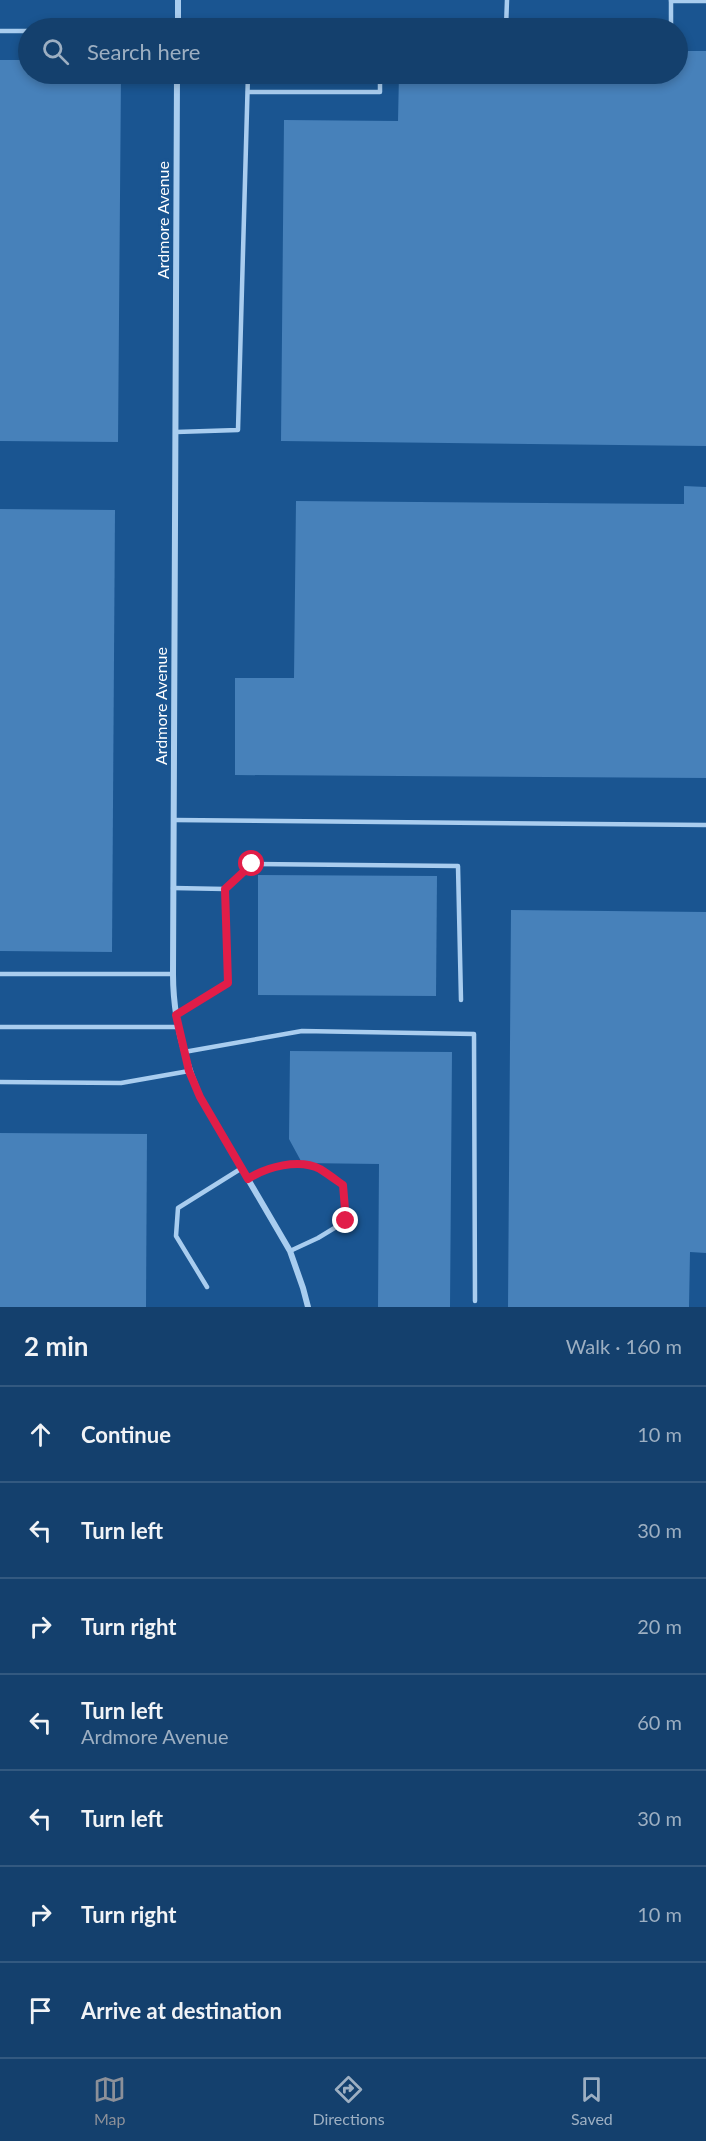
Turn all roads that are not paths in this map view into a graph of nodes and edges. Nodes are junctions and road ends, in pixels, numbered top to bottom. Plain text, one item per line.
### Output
1 (178, 0) edge
2 (507, 0) edge
3 (671, 0) edge
4 (706, 1) edge
5 (178, 18) edge
6 (506, 18) edge
7 (671, 18) edge
8 (0, 31) edge
9 (18, 31) edge
10 (177, 84) edge
11 (248, 84) edge
12 (380, 84) edge
13 (248, 92) junction
14 (176, 432) junction
15 (174, 820) junction
16 (706, 825) edge
17 (173, 888) junction
18 (225, 889) junction
19 (0, 974) edge
20 (173, 974) junction
21 (461, 1000) dead end
22 (176, 1015) junction
23 (0, 1027) edge
24 (178, 1027) junction
25 (184, 1052) junction
26 (189, 1071) junction
27 (0, 1082) edge
28 (242, 1168) junction
29 (248, 1179) junction
30 (290, 1251) junction
31 (207, 1287) dead end
32 (475, 1301) dead end
33 (308, 1307) edge

1 - 5 street
2 - 6 lane
3 - 4 lane
3 - 7 lane
8 - 9 lane
10 - 14 street, Ardmore Avenue
11 - 13 lane
12 - 13 lane
13 - 14 lane
14 - 15 street, Ardmore Avenue
15 - 16 lane
15 - 17 street, Ardmore Avenue
17 - 18 lane
17 - 20 street, Ardmore Avenue
18 - 21 lane
18 - 22 lane
19 - 20 lane
20 - 22 street, Ardmore Avenue
22 - 24 street, Ardmore Avenue
23 - 24 lane
24 - 25 street, Ardmore Avenue
25 - 26 street, Ardmore Avenue
25 - 32 lane
26 - 27 lane
26 - 28 street, Ardmore Avenue
28 - 29 street, Ardmore Avenue
28 - 31 lane
29 - 30 street, Ardmore Avenue
29 - 30 lane
30 - 33 street, Ardmore Avenue

